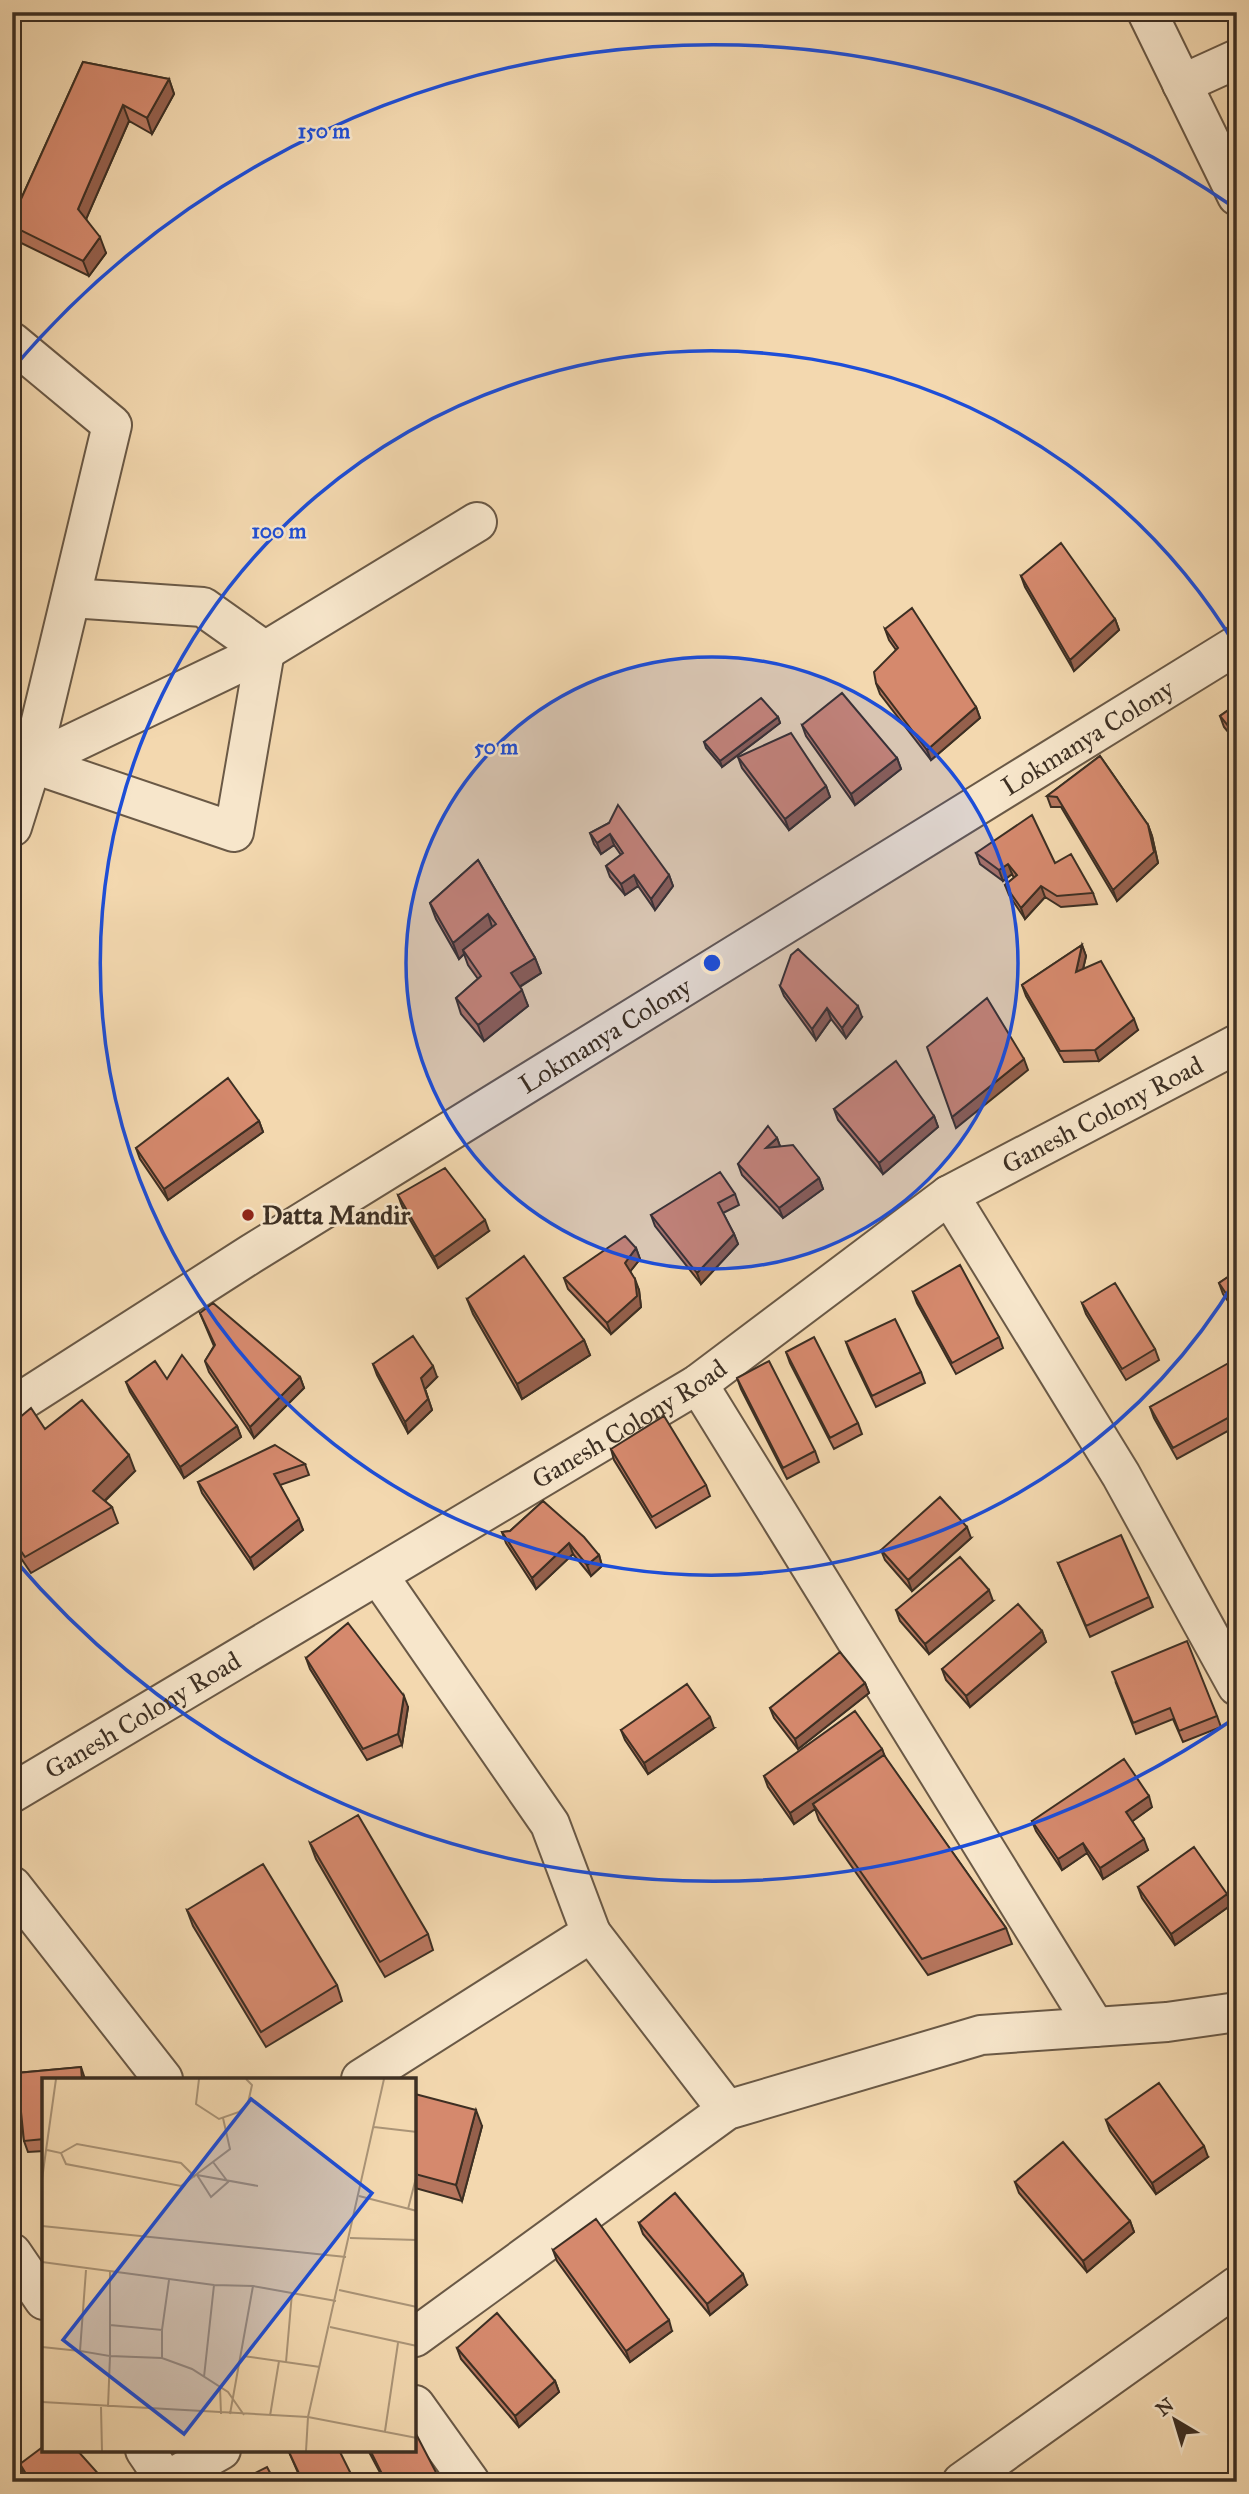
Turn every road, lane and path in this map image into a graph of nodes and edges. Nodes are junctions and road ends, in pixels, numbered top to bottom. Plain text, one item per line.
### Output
1 (1147, 12) edge
2 (1237, 59) edge
3 (1182, 84) junction
4 (1237, 196) edge
5 (12, 342) edge
6 (477, 522) dead end
7 (71, 598) junction
8 (1237, 645) edge
9 (265, 651) junction
10 (24, 773) edge
11 (12, 827) edge
12 (1237, 1044) edge
13 (948, 1195) junction
14 (698, 1384) junction
15 (12, 1407) edge
16 (378, 1575) junction
17 (1237, 1686) edge
18 (12, 1793) edge
19 (12, 1886) edge
20 (591, 1933) junction
21 (1237, 2012) edge
22 (1095, 2027) junction
23 (162, 2078) edge
24 (363, 2078) edge
25 (727, 2110) junction
26 (12, 2253) edge
27 (1237, 2286) edge
28 (42, 2297) edge
29 (416, 2336) edge
30 (416, 2406) edge
31 (215, 2452) edge
32 (159, 2471) edge
33 (470, 2482) edge
34 (962, 2482) edge

1 - 3 street
2 - 3 street
3 - 4 street
5 - 7 street
6 - 9 street
7 - 9 street
7 - 10 street
8 - 15 street, Lokmanya Colony
9 - 10 street
9 - 10 street
10 - 11 street
12 - 13 street, Ganesh Colony Road
13 - 14 street, Ganesh Colony Road
13 - 17 street
14 - 16 street, Ganesh Colony Road
14 - 22 street
16 - 18 street, Ganesh Colony Road
16 - 20 street
19 - 23 street
20 - 24 street
20 - 25 street
21 - 22 street
22 - 25 street
25 - 29 street
26 - 28 street
27 - 34 street
30 - 33 street
31 - 32 street

